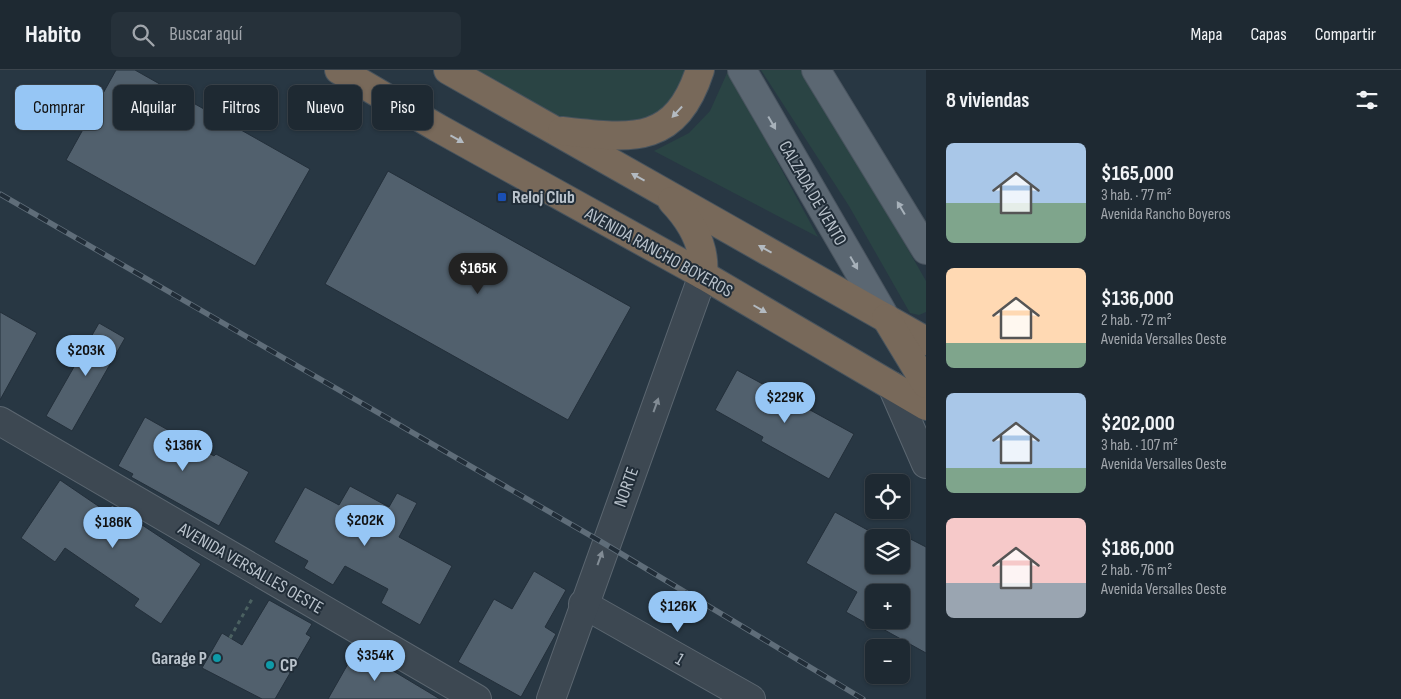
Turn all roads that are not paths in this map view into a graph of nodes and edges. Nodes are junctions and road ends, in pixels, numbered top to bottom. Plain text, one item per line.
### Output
1 (339, 70) edge
2 (448, 70) edge
3 (700, 70) edge
4 (742, 70) edge
5 (816, 70) edge
6 (553, 130) junction
7 (661, 190) junction
8 (926, 250) edge
9 (703, 275) junction
10 (884, 315) junction
11 (926, 340) edge
12 (926, 384) edge
13 (892, 386) junction
14 (926, 406) edge
15 (0, 421) edge
16 (926, 464) edge
17 (584, 604) junction
18 (477, 699) edge
19 (551, 699) edge
20 (751, 699) edge

1 -> 9 highway, AVENIDA RANCHO BOYEROS
2 - 6 highway
3 -> 6 highway
4 -> 10 main road, CALZADA DE VENTO
8 -> 5 main road
7 -> 6 highway
7 - 9 highway
10 -> 7 highway
9 -> 13 highway, AVENIDA RANCHO BOYEROS
17 -> 9 street, NORTE
10 - 11 highway
10 - 12 highway
13 - 14 highway, AVENIDA RANCHO BOYEROS
13 - 16 street
15 - 18 street, AVENIDA VERSALLES OESTE
17 - 19 street, NORTE
17 - 20 street, 1

